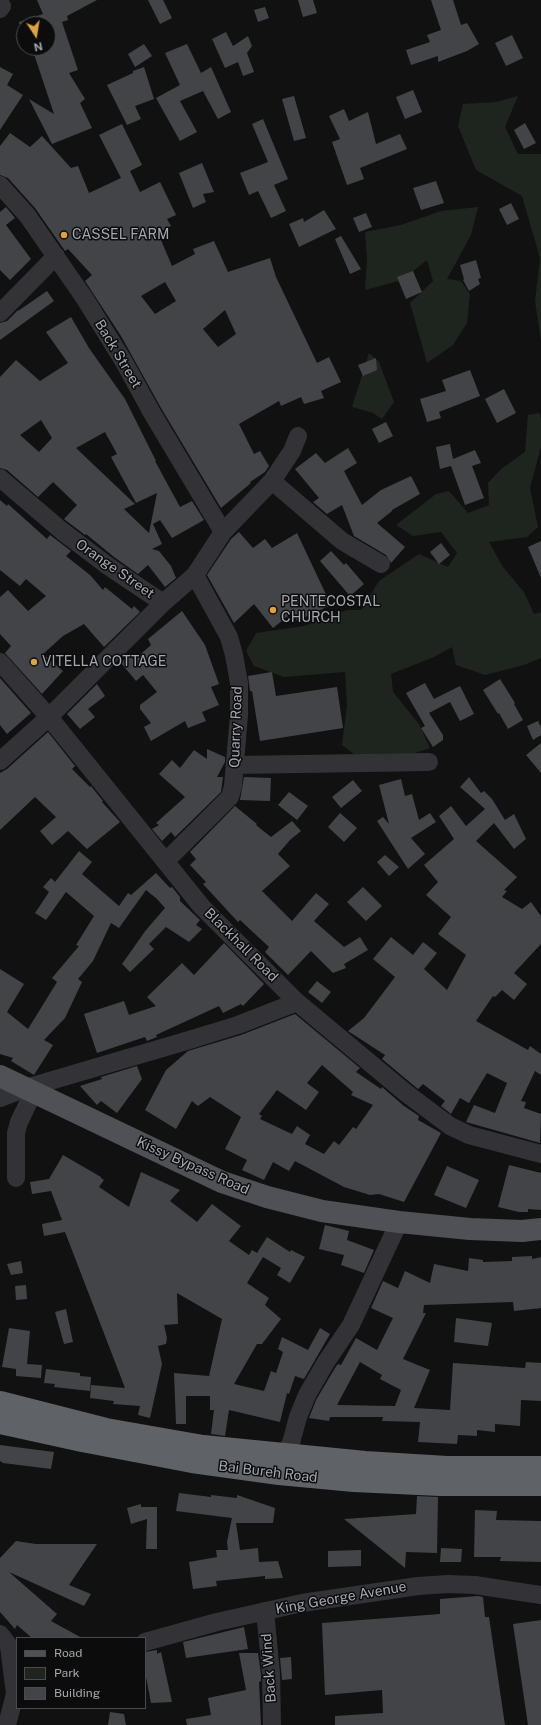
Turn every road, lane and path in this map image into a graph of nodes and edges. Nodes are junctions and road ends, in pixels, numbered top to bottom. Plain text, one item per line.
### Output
1 (0, 185) edge
2 (56, 256) junction
3 (0, 313) edge
4 (298, 436) dead end
5 (0, 478) edge
6 (272, 481) junction
7 (223, 532) junction
8 (381, 564) dead end
9 (195, 575) junction
10 (163, 603) junction
11 (0, 662) edge
12 (49, 717) junction
13 (0, 761) edge
14 (429, 762) dead end
15 (235, 765) junction
16 (166, 861) junction
17 (297, 1002) junction
18 (0, 1076) edge
19 (30, 1090) junction
20 (0, 1098) edge
21 (541, 1154) edge
22 (16, 1178) dead end
23 (399, 1222) junction
24 (541, 1229) edge
25 (0, 1402) edge
26 (0, 1423) edge
27 (284, 1455) junction
28 (541, 1467) edge
29 (541, 1485) edge
30 (541, 1595) edge
31 (265, 1612) junction
32 (146, 1642) edge
33 (9, 1643) edge
34 (16, 1693) edge
35 (7, 1725) edge
36 (272, 1725) edge

1 - 2 street, Back Street
2 - 3 street
2 - 7 street, Back Street
4 - 6 street
5 - 10 street, Orange Street
6 - 7 street
6 - 8 street
7 - 9 street
9 - 10 street
9 - 15 street, Quarry Road
10 - 12 street, Orange Street
11 - 12 street, Blackhall Road
12 - 13 street, Orange Street
12 - 16 street, Blackhall Road
14 - 15 street
15 - 16 street, Quarry Road
16 - 17 street, Blackhall Road
17 - 19 street
17 - 21 street, Blackhall Road
18 - 19 main road, Kissy Bypass Road
19 - 20 street
19 - 22 street
19 - 23 main road, Kissy Bypass Road
23 - 24 main road, Kissy Bypass Road
23 - 27 street
25 - 27 highway
26 - 29 highway, Bai Bureh Road
27 - 28 highway
30 - 31 street, King George Avenue
31 - 32 street, King George Avenue
31 - 36 street, Back Wind
33 - 34 street
34 - 35 street

